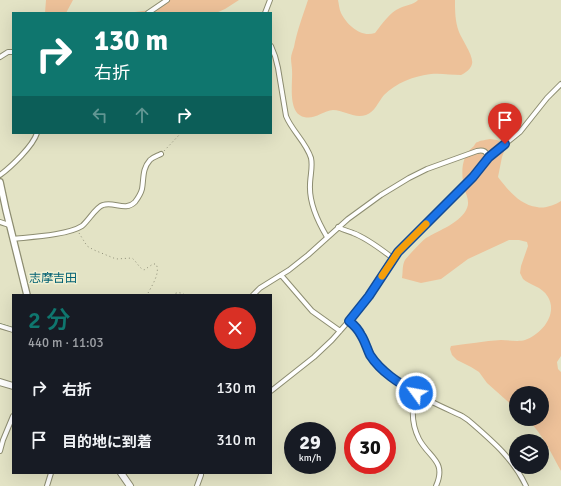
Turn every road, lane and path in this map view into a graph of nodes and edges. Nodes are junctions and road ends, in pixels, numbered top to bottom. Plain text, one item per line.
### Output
1 (167, 0) edge
2 (270, 0) edge
3 (149, 12) edge
4 (265, 12) edge
5 (272, 48) edge
6 (12, 52) edge
7 (0, 57) edge
8 (561, 84) edge
9 (37, 134) edge
10 (180, 134) edge
11 (161, 154) joint
12 (489, 157) junction
13 (0, 175) edge
14 (0, 182) edge
15 (0, 222) edge
16 (10, 225) junction
17 (338, 227) junction
18 (77, 228) junction
19 (327, 237) junction
20 (13, 239) junction
21 (394, 259) junction
22 (281, 275) junction
23 (27, 294) edge
24 (147, 294) edge
25 (254, 294) edge
26 (349, 321) junction
27 (0, 326) edge
28 (12, 330) edge
29 (340, 331) junction
30 (0, 382) edge
31 (12, 386) edge
32 (272, 390) edge
33 (416, 393) junction
34 (12, 418) edge
35 (0, 451) edge
36 (51, 474) edge
37 (122, 474) edge
38 (201, 474) edge
39 (47, 486) edge
40 (130, 486) edge
41 (197, 486) edge
42 (436, 486) edge
43 (526, 486) edge

1 - 3 street
2 - 4 street
5 - 19 street
6 - 7 street
8 - 12 street
9 - 13 street
10 - 11 path
11 - 18 street
12 - 17 street
12 - 21 street
14 - 16 main road
15 - 16 street
16 - 20 main road
17 - 19 street
17 - 21 street
18 - 20 street
18 - 24 path
19 - 22 street
20 - 23 main road
21 - 26 street
22 - 25 street
22 - 29 street
26 - 29 street
26 - 33 street
27 - 28 street
29 - 32 street
30 - 31 main road
33 - 42 street
33 - 43 street
34 - 35 street
36 - 39 street
37 - 40 main road
38 - 41 street

